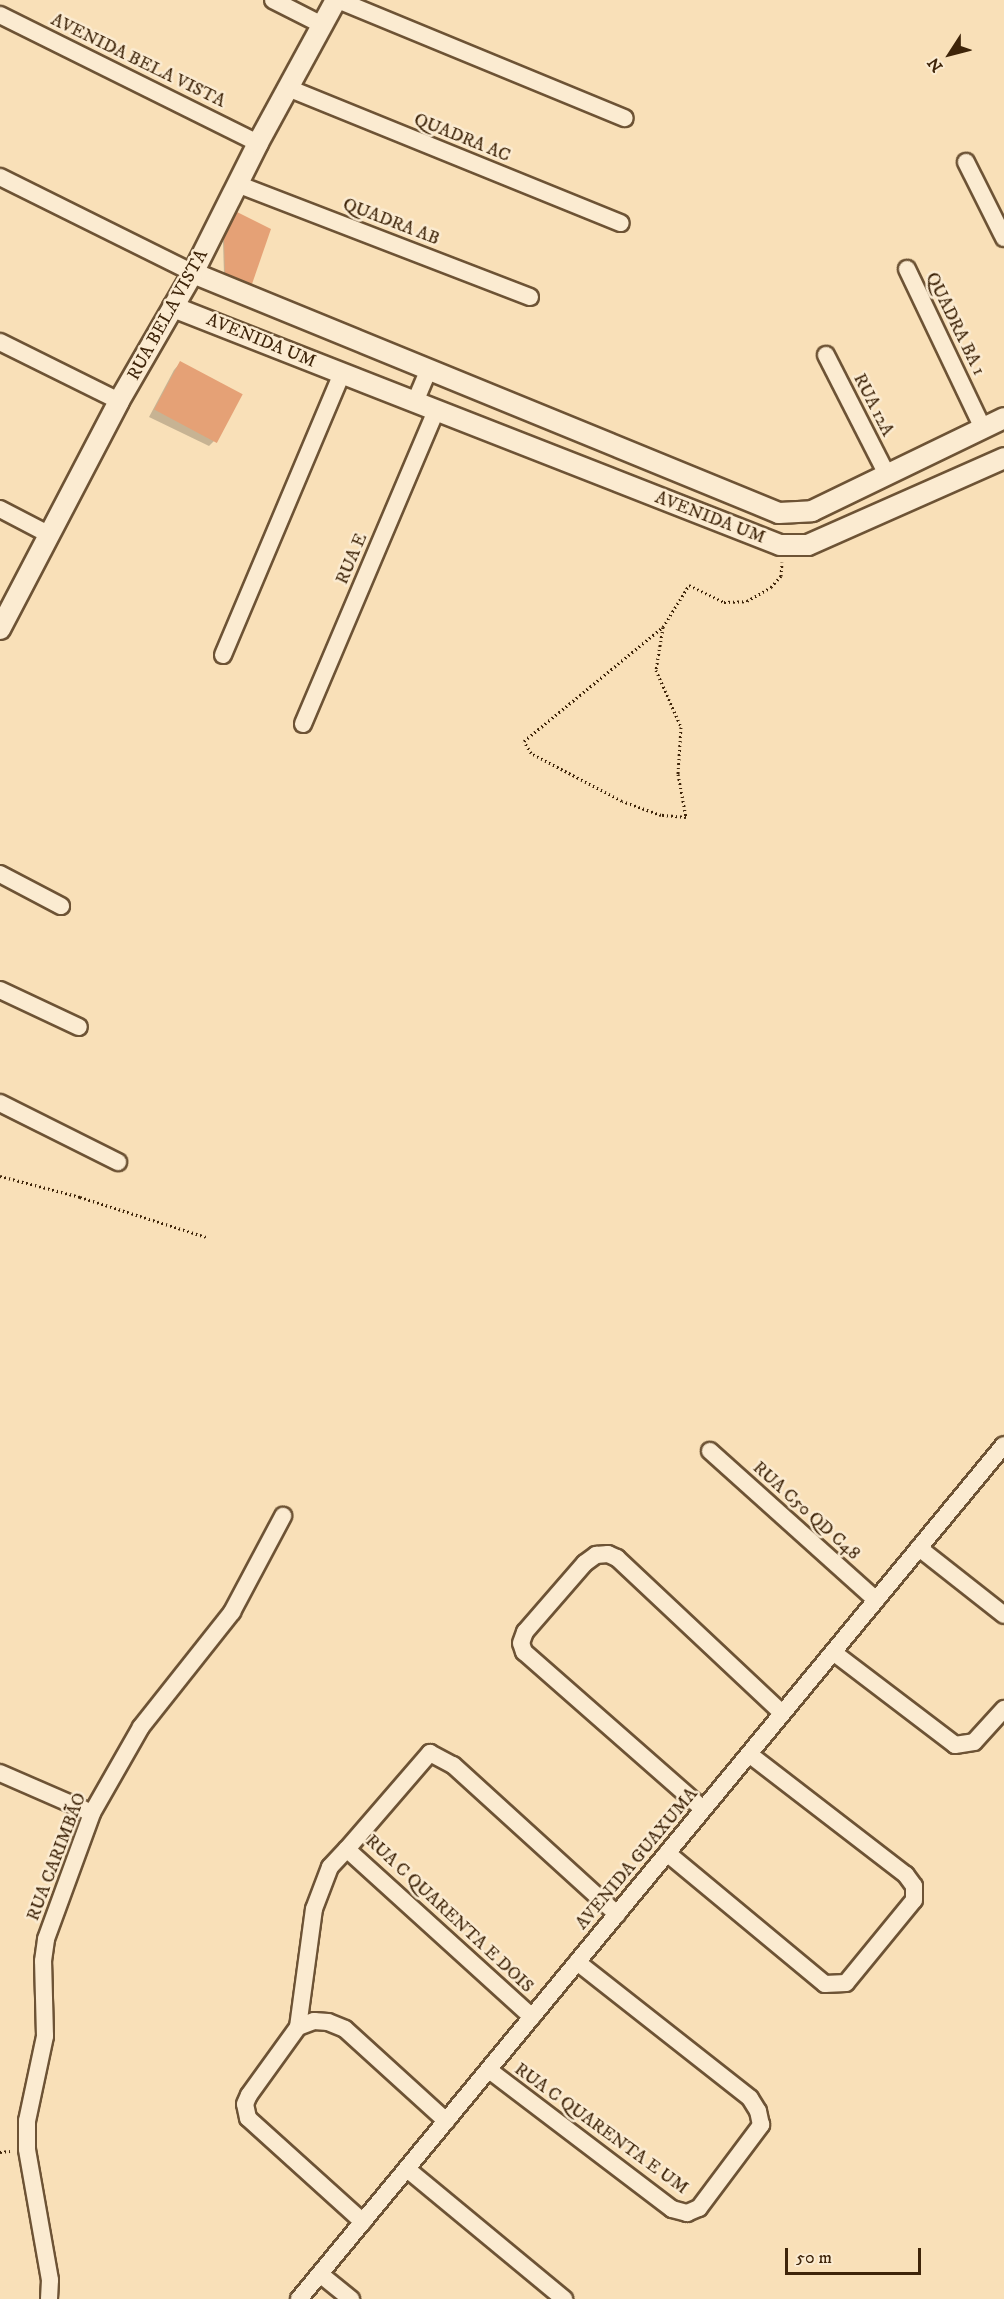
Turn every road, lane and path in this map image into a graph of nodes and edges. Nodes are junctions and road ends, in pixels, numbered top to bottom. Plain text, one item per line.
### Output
1 (273, 0) edge
2 (337, 0) edge
3 (0, 15) edge
4 (322, 25) junction
5 (288, 88) junction
6 (625, 118) dead end
7 (258, 142) junction
8 (966, 162) dead end
9 (0, 177) edge
10 (237, 184) junction
11 (621, 223) dead end
12 (1004, 238) edge
13 (205, 249) junction
14 (907, 269) dead end
15 (193, 273) junction
16 (227, 287) junction
17 (530, 297) dead end
18 (173, 307) junction
19 (0, 342) edge
20 (826, 355) dead end
21 (429, 369) junction
22 (342, 373) junction
23 (119, 401) junction
24 (415, 402) junction
25 (436, 410) junction
26 (1004, 418) edge
27 (983, 428) junction
28 (1004, 458) edge
29 (886, 473) junction
30 (0, 509) edge
31 (50, 535) junction
32 (780, 545) junction
33 (663, 627) junction
34 (0, 629) edge
35 (223, 655) dead end
36 (303, 724) dead end
37 (0, 874) edge
38 (61, 906) dead end
39 (0, 990) edge
40 (79, 1028) dead end
41 (0, 1103) edge
42 (118, 1162) dead end
43 (0, 1176) edge
44 (206, 1237) dead end
45 (1004, 1445) edge
46 (710, 1451) dead end
47 (283, 1516) dead end
48 (919, 1548) junction
49 (876, 1599) junction
50 (1004, 1615) edge
51 (833, 1652) junction
52 (1004, 1709) edge
53 (782, 1713) junction
54 (749, 1754) junction
55 (0, 1773) edge
56 (704, 1809) junction
57 (92, 1813) junction
58 (348, 1849) junction
59 (667, 1853) junction
60 (617, 1914) junction
61 (578, 1962) junction
62 (532, 2017) junction
63 (298, 2027) junction
64 (489, 2070) junction
65 (446, 2121) junction
66 (407, 2169) junction
67 (363, 2222) junction
68 (320, 2274) junction
69 (49, 2299) edge
70 (299, 2299) edge
71 (351, 2299) edge
72 (564, 2299) edge

1 - 4 street
2 - 4 street, RUA BELA VISTA
2 - 6 street
3 - 7 street, AVENIDA BELA VISTA
4 - 5 street, RUA BELA VISTA
5 - 7 street, RUA BELA VISTA
5 - 11 street, QUADRA AC
7 - 10 street, RUA BELA VISTA
8 - 12 street
9 - 15 street
10 - 13 street, RUA BELA VISTA
10 - 17 street, QUADRA AB
13 - 15 street, RUA BELA VISTA
13 - 16 street
14 - 27 street, QUADRA BA 1
15 - 16 street, AVENIDA UM
15 - 18 street, RUA BELA VISTA
16 - 21 street, AVENIDA UM
18 - 22 street, AVENIDA UM
18 - 23 street, RUA BELA VISTA
19 - 23 street
20 - 29 street, RUA 12A
21 - 24 street
21 - 29 street, AVENIDA UM
22 - 24 street, AVENIDA UM
22 - 35 street
23 - 31 street, RUA BELA VISTA
24 - 25 street, AVENIDA UM
25 - 32 street, AVENIDA UM
25 - 36 street, RUA E
26 - 27 street, AVENIDA UM
27 - 29 street, AVENIDA UM
28 - 32 street, AVENIDA UM
30 - 31 street
31 - 34 street, RUA BELA VISTA
32 - 33 path
33 - 33 path
37 - 38 street
39 - 40 street
41 - 42 street
43 - 44 path
45 - 48 street, AVENIDA GUAXUMA
46 - 49 street, RUA C50 QD C48
47 - 57 street, RUA CARIMBÃO
48 - 49 street, AVENIDA GUAXUMA
48 - 50 street
49 - 51 street, AVENIDA GUAXUMA
51 - 52 street
51 - 53 street, AVENIDA GUAXUMA
53 - 54 street, AVENIDA GUAXUMA
53 - 56 street
54 - 56 street, AVENIDA GUAXUMA
54 - 59 street
55 - 57 street
56 - 59 street, AVENIDA GUAXUMA
57 - 69 street, RUA CARIMBÃO
58 - 60 street, RUA C QUARENTA E DOIS
58 - 62 street, RUA C QUARENTA E DOIS
58 - 63 street
59 - 60 street, AVENIDA GUAXUMA
60 - 61 street, AVENIDA GUAXUMA
61 - 62 street, AVENIDA GUAXUMA
61 - 64 street, RUA C QUARENTA E UM
62 - 64 street, AVENIDA GUAXUMA
63 - 65 street
63 - 67 street
64 - 65 street, AVENIDA GUAXUMA
65 - 66 street, AVENIDA GUAXUMA
66 - 67 street, AVENIDA GUAXUMA
66 - 72 street
67 - 68 street, AVENIDA GUAXUMA
68 - 70 street, AVENIDA GUAXUMA
68 - 71 street

